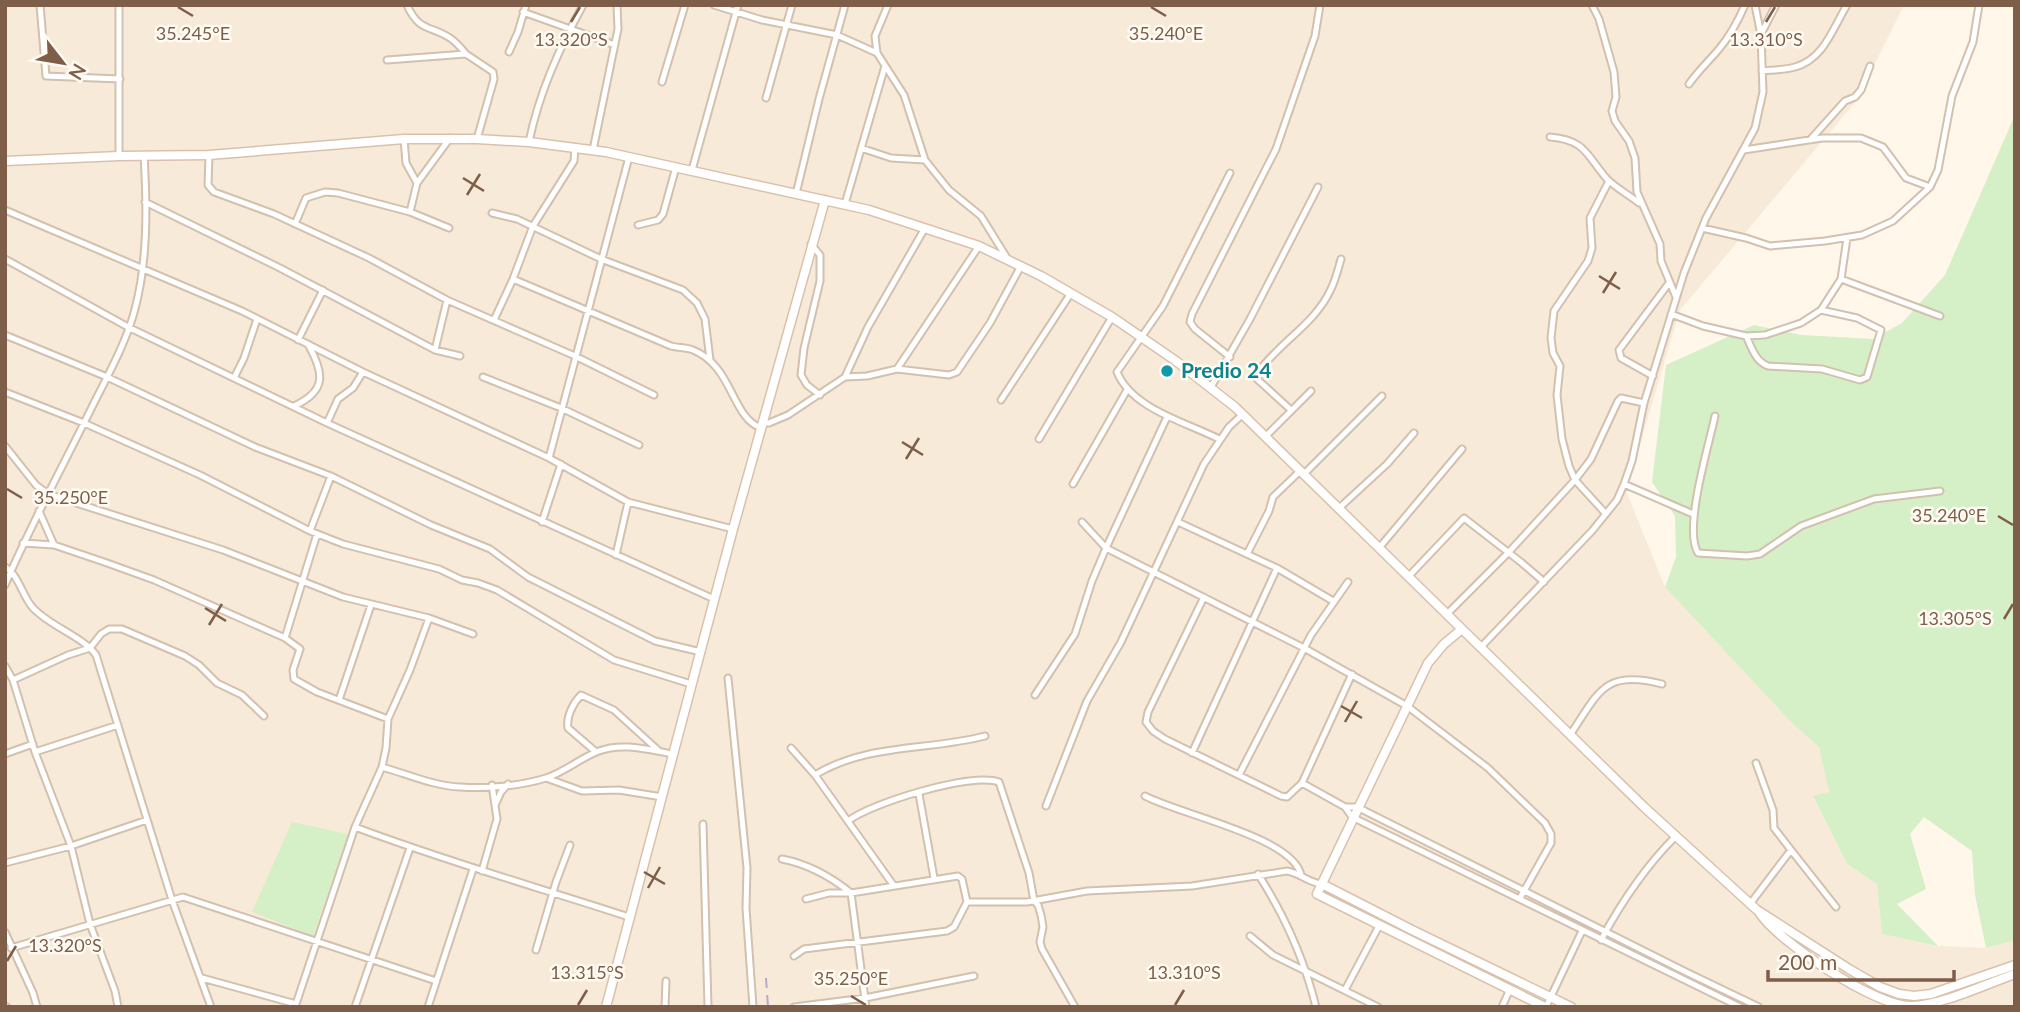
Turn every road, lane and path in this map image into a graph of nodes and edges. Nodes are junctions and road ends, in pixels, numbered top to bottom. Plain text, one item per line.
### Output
1 (40, 5) edge
2 (114, 5) edge
3 (119, 5) edge
4 (407, 5) edge
5 (583, 5) edge
6 (617, 5) edge
7 (685, 5) edge
8 (713, 5) edge
9 (738, 5) edge
10 (792, 5) edge
11 (845, 5) edge
12 (888, 5) edge
13 (1320, 5) edge
14 (1592, 5) edge
15 (1745, 5) edge
16 (1755, 5) edge
17 (1776, 5) edge
18 (1847, 5) edge
19 (1979, 5) edge
20 (525, 9) edge
21 (736, 12) junction
22 (119, 15) junction
23 (787, 25) junction
24 (570, 29) junction
25 (1760, 35) junction
26 (837, 36) junction
27 (615, 45) junction
28 (509, 52) dead end
29 (877, 53) junction
30 (466, 54) junction
31 (387, 61) dead end
32 (1870, 65) dead end
33 (885, 66) junction
34 (1762, 71) junction
35 (120, 79) junction
36 (662, 82) dead end
37 (1689, 84) dead end
38 (766, 98) dead end
39 (1550, 137) dead end
40 (450, 138) junction
41 (404, 139) junction
42 (477, 139) junction
43 (1810, 140) junction
44 (529, 142) junction
45 (575, 147) junction
46 (861, 148) junction
47 (593, 150) junction
48 (1744, 150) junction
49 (144, 155) junction
50 (209, 155) junction
51 (119, 156) junction
52 (629, 156) junction
53 (925, 160) junction
54 (5, 161) edge
55 (676, 167) junction
56 (692, 170) junction
57 (1230, 173) dead end
58 (1609, 181) junction
59 (417, 183) junction
60 (1318, 187) dead end
61 (1930, 187) junction
62 (796, 194) junction
63 (825, 200) junction
64 (145, 202) junction
65 (845, 204) junction
66 (1641, 205) junction
67 (5, 210) edge
68 (410, 212) junction
69 (492, 213) dead end
70 (295, 224) junction
71 (638, 225) dead end
72 (533, 226) junction
73 (449, 228) dead end
74 (925, 228) junction
75 (1702, 228) junction
76 (1847, 238) junction
77 (811, 243) junction
78 (979, 246) junction
79 (5, 259) edge
80 (601, 259) junction
81 (1007, 259) junction
82 (1341, 259) dead end
83 (1021, 266) junction
84 (142, 269) junction
85 (513, 279) junction
86 (1841, 279) junction
87 (1669, 283) junction
88 (323, 290) junction
89 (1071, 292) junction
90 (1676, 297) junction
91 (447, 300) junction
92 (1821, 310) junction
93 (587, 312) junction
94 (1671, 314) junction
95 (1940, 316) dead end
96 (1112, 317) junction
97 (257, 319) junction
98 (494, 320) junction
99 (128, 327) junction
100 (5, 335) edge
101 (1746, 336) junction
102 (1142, 337) junction
103 (298, 340) junction
104 (309, 346) junction
105 (435, 350) junction
106 (460, 356) dead end
107 (575, 356) junction
108 (1230, 357) junction
109 (710, 360) junction
110 (897, 369) junction
111 (363, 372) junction
112 (235, 376) junction
113 (1653, 376) junction
114 (107, 377) junction
115 (483, 377) dead end
116 (845, 377) junction
117 (1211, 387) junction
118 (1127, 390) junction
119 (1311, 391) dead end
120 (5, 392) edge
121 (654, 395) dead end
122 (820, 395) junction
123 (1382, 396) dead end
124 (1001, 400) dead end
125 (1644, 403) junction
126 (294, 406) junction
127 (561, 408) junction
128 (1291, 410) junction
129 (1243, 414) junction
130 (1715, 415) dead end
131 (1167, 416) junction
132 (84, 423) junction
133 (327, 423) junction
134 (762, 426) junction
135 (1413, 433) dead end
136 (1265, 436) junction
137 (1039, 439) dead end
138 (1219, 439) junction
139 (639, 445) dead end
140 (5, 446) edge
141 (1462, 449) dead end
142 (549, 458) junction
143 (561, 464) junction
144 (1301, 473) junction
145 (331, 476) junction
146 (1576, 480) junction
147 (1073, 484) dead end
148 (1624, 484) junction
149 (1940, 491) dead end
150 (48, 494) junction
151 (628, 502) junction
152 (1338, 509) junction
153 (39, 511) junction
154 (1606, 514) junction
155 (1693, 514) junction
156 (542, 522) junction
157 (1082, 522) dead end
158 (1178, 523) junction
159 (733, 529) junction
160 (313, 533) junction
161 (23, 543) junction
162 (54, 545) junction
163 (1106, 548) junction
164 (1379, 548) junction
165 (1508, 553) junction
166 (1247, 554) junction
167 (616, 555) junction
168 (1277, 568) junction
169 (8, 569) edge
170 (1154, 572) junction
171 (1408, 576) junction
172 (1348, 582) dead end
173 (1544, 582) junction
174 (303, 583) junction
175 (5, 585) edge
176 (1204, 597) junction
177 (715, 599) junction
178 (1333, 601) junction
179 (371, 605) junction
180 (1447, 614) junction
181 (429, 618) junction
182 (1253, 623) junction
183 (1462, 629) junction
184 (473, 635) dead end
185 (285, 638) junction
186 (90, 648) junction
187 (1304, 648) junction
188 (1480, 648) junction
189 (701, 652) junction
190 (5, 666) edge
191 (1352, 674) junction
192 (729, 678) dead end
193 (13, 680) junction
194 (691, 684) junction
195 (1662, 684) dead end
196 (1035, 695) dead end
197 (339, 700) junction
198 (1407, 706) junction
199 (264, 716) dead end
200 (388, 719) junction
201 (118, 725) junction
202 (1570, 735) junction
203 (985, 736) dead end
204 (33, 744) junction
205 (791, 748) dead end
206 (35, 752) junction
207 (596, 752) junction
208 (660, 752) junction
209 (1192, 753) junction
210 (5, 754) edge
211 (673, 754) junction
212 (1756, 763) dead end
213 (382, 767) junction
214 (815, 775) junction
215 (1239, 775) junction
216 (546, 778) junction
217 (1302, 783) junction
218 (508, 784) junction
219 (492, 785) junction
220 (919, 794) junction
221 (1146, 796) dead end
222 (662, 797) junction
223 (495, 805) junction
224 (1046, 806) dead end
225 (1345, 807) junction
226 (1357, 807) junction
227 (1352, 817) junction
228 (147, 820) junction
229 (848, 821) junction
230 (703, 824) dead end
231 (355, 827) junction
232 (1675, 837) junction
233 (570, 845) dead end
234 (71, 846) junction
235 (410, 848) junction
236 (1790, 850) junction
237 (782, 859) dead end
238 (5, 863) edge
239 (473, 869) junction
240 (482, 872) junction
241 (1258, 874) junction
242 (1301, 876) junction
243 (934, 878) junction
244 (1312, 883) junction
245 (1322, 884) junction
246 (894, 886) junction
247 (1525, 890) junction
248 (553, 892) junction
249 (851, 893) junction
250 (1317, 894) junction
251 (1520, 898) junction
252 (806, 899) dead end
253 (172, 900) junction
254 (1034, 901) junction
255 (967, 902) junction
256 (1556, 906) junction
257 (1754, 907) junction
258 (1836, 907) dead end
259 (1552, 915) junction
260 (629, 917) junction
261 (90, 924) junction
262 (1379, 926) junction
263 (1583, 930) junction
264 (5, 932) edge
265 (1606, 932) junction
266 (1250, 936) dead end
267 (316, 940) junction
268 (1601, 940) junction
269 (857, 942) junction
270 (1815, 946) junction
271 (11, 948) junction
272 (536, 950) dead end
273 (1463, 955) junction
274 (794, 956) dead end
275 (1809, 956) junction
276 (371, 959) junction
277 (1459, 964) junction
278 (2015, 966) edge
279 (1849, 969) junction
280 (1307, 971) junction
281 (2015, 974) edge
282 (974, 976) dead end
283 (202, 978) junction
284 (1844, 978) junction
285 (436, 981) junction
286 (666, 982) dead end
287 (1510, 989) junction
288 (1958, 989) junction
289 (1345, 990) junction
290 (1899, 994) junction
291 (1914, 996) junction
292 (1551, 997) junction
293 (865, 998) junction
294 (296, 1006) edge
295 (1896, 1006) edge
296 (37, 1007) edge
297 (118, 1007) edge
298 (211, 1007) edge
299 (355, 1007) edge
300 (428, 1007) edge
301 (606, 1007) edge
302 (665, 1007) edge
303 (708, 1007) edge
304 (753, 1007) edge
305 (794, 1007) edge
306 (866, 1007) edge
307 (1075, 1007) edge
308 (1316, 1007) edge
309 (1378, 1007) edge
310 (1502, 1007) edge
311 (1546, 1007) edge
312 (1571, 1007) edge
313 (1740, 1007) edge
314 (1759, 1007) edge
315 (1913, 1007) edge

1 - 35 street
2 - 22 street
3 - 22 street
4 - 30 street
5 - 24 street
6 - 27 street
7 - 36 street
8 - 21 street
9 - 21 street
10 - 23 street
11 - 26 street
12 - 29 street
13 - 108 street
14 - 66 street
15 - 37 street
16 - 25 street
17 - 25 street
18 - 34 street
19 - 61 street
20 - 24 street
20 - 28 street
21 - 23 street
21 - 56 street
22 - 35 street
23 - 26 street
23 - 38 street
24 - 27 street
24 - 44 street
25 - 34 street
26 - 29 street
26 - 62 street
27 - 47 street
29 - 33 street
30 - 31 street
30 - 42 street
32 - 43 street
33 - 46 street
33 - 53 street
34 - 48 street
35 - 51 street
39 - 58 street
40 - 41 main road
40 - 42 main road
40 - 59 street
41 - 50 main road
41 - 59 street
42 - 44 main road
43 - 48 street
43 - 61 street
44 - 45 main road
45 - 47 main road
45 - 72 street
46 - 53 street
46 - 65 street
47 - 52 main road
48 - 75 street
49 - 50 main road
49 - 51 main road
49 - 64 street
50 - 70 street
51 - 54 main road
52 - 55 main road
52 - 80 street
53 - 81 street
55 - 56 main road
55 - 71 street
56 - 62 main road
57 - 102 street
58 - 66 street
58 - 146 street
59 - 68 street
60 - 108 street
61 - 76 street
62 - 63 main road
63 - 65 main road
63 - 77 main road
64 - 84 street
64 - 88 street
65 - 74 main road
66 - 87 street
67 - 84 street
68 - 70 street
68 - 73 street
69 - 72 street
70 - 91 street
72 - 80 street
72 - 85 street
74 - 78 main road
74 - 116 street
75 - 76 street
75 - 90 street
76 - 86 street
77 - 122 street
77 - 134 main road
78 - 81 main road
78 - 110 street
79 - 99 street
80 - 93 street
80 - 109 street
81 - 83 main road
82 - 128 street
83 - 89 main road
83 - 110 street
84 - 97 street
84 - 99 street
85 - 93 street
85 - 98 street
86 - 92 street
86 - 95 street
87 - 90 street
87 - 113 street
88 - 103 street
88 - 105 street
89 - 96 main road
89 - 124 street
90 - 94 street
91 - 98 street
91 - 105 street
92 - 101 street
92 - 101 street
93 - 107 street
93 - 109 street
94 - 101 street
94 - 113 street
96 - 102 main road
96 - 137 street
97 - 103 street
97 - 112 street
98 - 107 street
99 - 112 street
99 - 114 street
100 - 114 street
102 - 117 main road
102 - 118 street
103 - 104 street
104 - 111 street
104 - 126 street
105 - 106 street
107 - 121 street
107 - 127 street
108 - 117 street
109 - 134 street
110 - 116 street
111 - 133 street
111 - 142 street
112 - 126 street
113 - 125 street
114 - 132 street
114 - 145 street
115 - 127 street
116 - 122 street
117 - 129 main road
118 - 131 street
118 - 147 street
119 - 128 street
120 - 132 street
122 - 134 street
123 - 144 street
125 - 146 street
125 - 148 street
126 - 133 street
127 - 139 street
127 - 142 street
128 - 136 street
129 - 136 main road
129 - 138 street
130 - 155 street
131 - 138 street
131 - 163 street
132 - 150 street
132 - 160 street
133 - 156 street
134 - 159 main road
135 - 152 street
136 - 144 main road
138 - 158 street
140 - 150 street
141 - 164 street
142 - 143 street
143 - 151 street
143 - 156 street
144 - 152 main road
144 - 166 street
145 - 160 street
145 - 189 street
146 - 154 street
146 - 165 street
148 - 154 street
148 - 155 street
149 - 155 street
150 - 153 street
150 - 174 street
151 - 159 street
151 - 167 street
152 - 164 main road
153 - 161 street
153 - 162 street
154 - 173 street
156 - 167 street
157 - 163 street
158 - 166 street
158 - 170 street
159 - 177 main road
160 - 174 street
160 - 194 street
161 - 162 street
161 - 169 street
162 - 185 street
163 - 170 street
163 - 196 street
164 - 171 main road
165 - 171 street
165 - 173 street
165 - 180 street
166 - 168 street
167 - 177 street
168 - 178 street
168 - 182 street
169 - 175 street
169 - 186 street
170 - 176 street
170 - 224 street
171 - 180 main road
172 - 178 street
173 - 188 street
174 - 179 street
174 - 185 street
176 - 182 street
176 - 209 street
177 - 189 main road
178 - 187 street
179 - 181 street
179 - 197 street
180 - 183 main road
181 - 184 street
181 - 200 street
182 - 187 street
182 - 209 street
183 - 188 main road
183 - 198 main road
185 - 197 street
186 - 193 street
186 - 199 street
186 - 201 street
187 - 191 street
187 - 215 street
188 - 202 main road
189 - 194 main road
190 - 193 street
191 - 198 street
191 - 217 street
192 - 304 street
193 - 204 street
194 - 211 main road
195 - 202 street
197 - 200 street
198 - 226 main road
198 - 247 street
200 - 213 street
201 - 206 street
201 - 228 street
202 - 232 main road
203 - 214 street
204 - 206 street
204 - 210 street
205 - 214 street
206 - 234 street
207 - 208 street
207 - 208 street
207 - 216 street
208 - 211 street
209 - 215 street
211 - 222 main road
212 - 236 street
213 - 219 street
213 - 231 street
214 - 229 street
215 - 217 street
216 - 218 street
216 - 222 street
217 - 225 street
218 - 219 street
218 - 223 street
219 - 223 street
220 - 229 street
220 - 243 street
220 - 254 street
221 - 242 street
222 - 260 main road
223 - 240 street
225 - 226 street
225 - 227 street
226 - 227 main road
226 - 247 street
227 - 245 main road
227 - 251 street
228 - 234 street
228 - 253 street
229 - 246 street
230 - 303 street
231 - 235 street
231 - 267 street
232 - 257 main road
232 - 265 street
233 - 248 street
234 - 238 street
234 - 261 street
235 - 239 street
235 - 276 street
236 - 257 street
236 - 258 street
237 - 249 street
239 - 240 street
239 - 285 street
240 - 248 street
241 - 242 street
241 - 254 street
241 - 280 street
242 - 244 street
243 - 246 street
243 - 255 street
244 - 245 street
244 - 250 street
245 - 250 main road
245 - 273 main road
246 - 249 street
247 - 251 street
247 - 256 street
248 - 260 street
248 - 272 street
249 - 252 street
249 - 269 street
250 - 262 main road
251 - 259 street
253 - 261 street
253 - 267 street
253 - 283 street
254 - 255 street
254 - 307 street
255 - 269 street
256 - 259 street
256 - 265 street
257 - 270 main road
257 - 275 main road
259 - 263 street
260 - 301 main road
261 - 271 street
261 - 297 street
262 - 277 main road
262 - 289 street
263 - 268 street
263 - 292 street
264 - 271 street
265 - 268 street
265 - 314 street
266 - 280 street
267 - 276 street
267 - 294 street
268 - 313 street
269 - 274 street
269 - 293 street
270 - 275 main road
270 - 279 main road
271 - 296 street
273 - 277 main road
273 - 292 main road
275 - 284 main road
276 - 285 street
276 - 299 street
277 - 287 main road
278 - 288 main road
279 - 284 main road
279 - 290 main road
280 - 289 street
280 - 308 street
281 - 288 main road
282 - 293 street
283 - 294 street
283 - 298 street
284 - 295 main road
285 - 300 street
286 - 302 street
287 - 310 street
287 - 311 main road
288 - 291 main road
288 - 315 main road
289 - 309 street
290 - 291 main road
290 - 295 main road
291 - 315 main road
292 - 311 street
292 - 312 main road
293 - 305 street
293 - 306 street
295 - 315 main road

